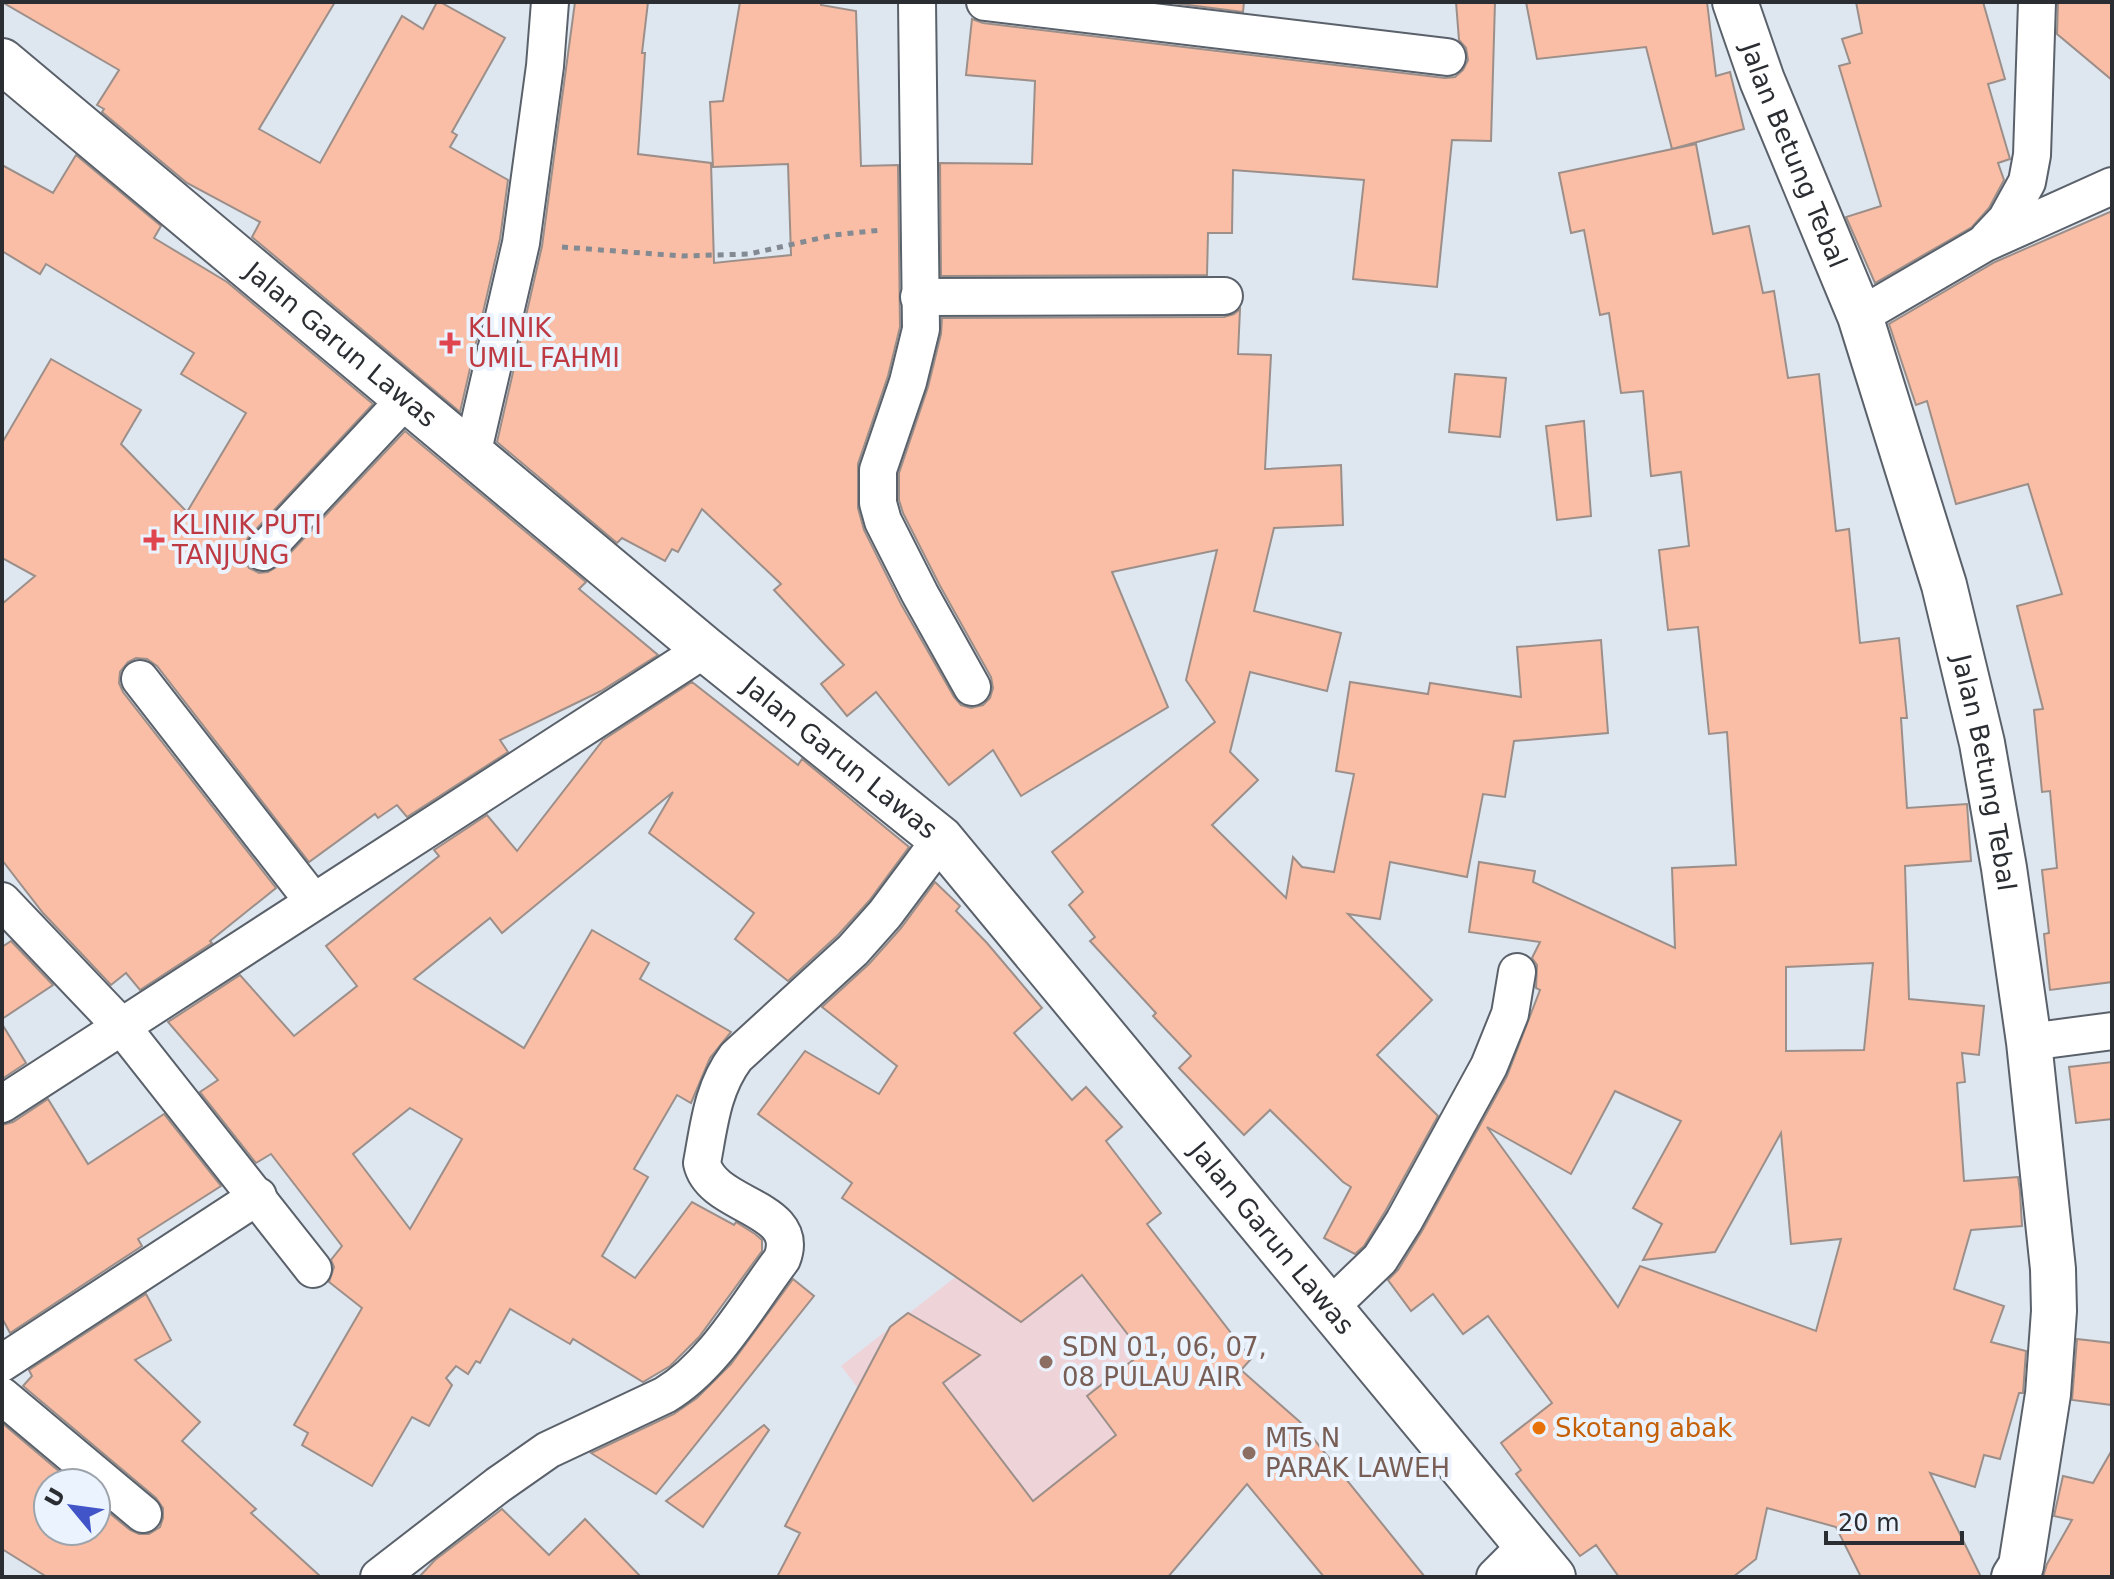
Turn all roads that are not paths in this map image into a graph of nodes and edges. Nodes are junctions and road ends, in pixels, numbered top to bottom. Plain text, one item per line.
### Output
1 (550, 2) edge
2 (917, 2) edge
3 (985, 2) edge
4 (1735, 2) edge
5 (2037, 2) edge
6 (1447, 57) dead end
7 (2, 61) edge
8 (2112, 186) edge
9 (1985, 243) junction
10 (1224, 296) dead end
11 (919, 297) junction
12 (1860, 316) junction
13 (405, 400) junction
14 (472, 455) junction
15 (263, 552) dead end
16 (705, 649) junction
17 (140, 679) dead end
18 (972, 687) dead end
19 (941, 839) junction
20 (2, 901) edge
21 (313, 901) junction
22 (1517, 972) dead end
23 (122, 1027) junction
24 (2112, 1031) edge
25 (2029, 1042) junction
26 (2, 1104) edge
27 (258, 1196) junction
28 (313, 1269) dead end
29 (1331, 1306) junction
30 (2, 1363) edge
31 (2, 1396) edge
32 (143, 1514) dead end
33 (1541, 1561) edge
34 (379, 1577) edge
35 (1495, 1577) edge
36 (2014, 1577) edge

1 - 14 street
2 - 11 street
3 - 6 street
4 - 12 main road, Jalan Betung Tebal
5 - 9 street
7 - 13 main road, Jalan Garun Lawas
8 - 9 street
9 - 12 street
10 - 11 street
11 - 18 street
12 - 25 main road, Jalan Betung Tebal
13 - 14 main road, Jalan Garun Lawas
13 - 15 street
14 - 16 main road, Jalan Garun Lawas
16 - 19 main road, Jalan Garun Lawas
16 - 21 street
17 - 21 street
19 - 29 main road, Jalan Garun Lawas
19 - 34 street
20 - 23 street
21 - 23 street
22 - 29 street
23 - 26 street
23 - 27 street
24 - 25 street
25 - 36 main road, Jalan Betung Tebal
27 - 28 street
27 - 30 street
29 - 33 main road, Jalan Garun Lawas
31 - 32 street
33 - 35 street

